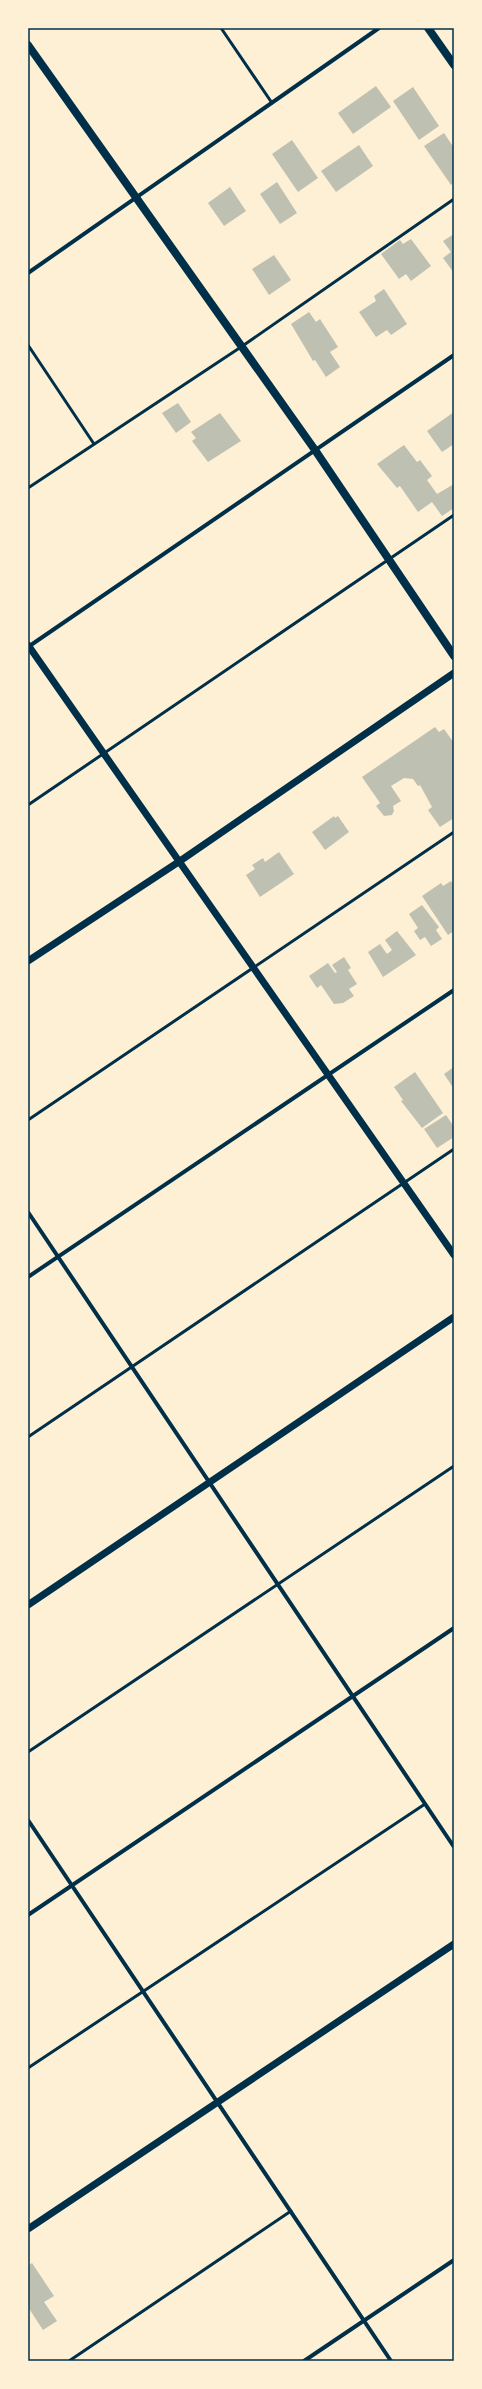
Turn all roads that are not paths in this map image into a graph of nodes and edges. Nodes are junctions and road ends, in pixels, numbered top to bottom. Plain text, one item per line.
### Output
1 (221, 28) edge
2 (379, 28) edge
3 (428, 28) edge
4 (28, 45) edge
5 (454, 65) edge
6 (272, 103) junction
7 (135, 198) junction
8 (454, 199) edge
9 (28, 273) edge
10 (28, 345) edge
11 (241, 347) junction
12 (454, 355) edge
13 (94, 444) junction
14 (315, 450) junction
15 (28, 488) edge
16 (454, 515) edge
17 (388, 559) junction
18 (28, 646) edge
19 (454, 656) edge
20 (454, 673) edge
21 (105, 753) junction
22 (28, 805) edge
23 (454, 832) edge
24 (180, 861) junction
25 (28, 962) edge
26 (254, 967) junction
27 (454, 990) edge
28 (329, 1075) junction
29 (28, 1120) edge
30 (454, 1149) edge
31 (404, 1182) junction
32 (28, 1212) edge
33 (454, 1255) edge
34 (58, 1257) junction
35 (28, 1277) edge
36 (454, 1317) edge
37 (132, 1367) junction
38 (28, 1436) edge
39 (454, 1466) edge
40 (209, 1482) junction
41 (278, 1586) junction
42 (28, 1605) edge
43 (454, 1628) edge
44 (351, 1696) junction
45 (28, 1752) edge
46 (425, 1804) junction
47 (28, 1820) edge
48 (454, 1847) edge
49 (73, 1886) junction
50 (28, 1916) edge
51 (454, 1944) edge
52 (144, 1991) junction
53 (28, 2068) edge
54 (220, 2102) junction
55 (291, 2211) junction
56 (28, 2229) edge
57 (454, 2260) edge
58 (364, 2321) junction
59 (69, 2361) edge
60 (304, 2361) edge
61 (391, 2361) edge

1 - 6 lane
2 - 6 street
3 - 5 main road
4 - 7 main road
6 - 7 street
7 - 9 street
7 - 11 main road
8 - 11 lane
10 - 13 lane
11 - 13 lane
11 - 14 main road
12 - 14 street
13 - 15 lane
14 - 17 main road
14 - 18 street
16 - 17 lane
17 - 19 main road
17 - 21 lane
18 - 21 street
20 - 24 street
21 - 22 lane
21 - 24 street
23 - 26 lane
24 - 25 street
24 - 26 street
26 - 28 street
26 - 29 lane
27 - 28 street
28 - 31 street
28 - 34 street
30 - 31 lane
31 - 33 street
31 - 37 lane
32 - 34 street
34 - 35 street
34 - 37 street
36 - 40 street
37 - 38 lane
37 - 40 street
39 - 41 lane
40 - 41 street
40 - 42 street
41 - 44 street
41 - 45 lane
43 - 44 street
44 - 46 street
44 - 49 street
46 - 48 street
46 - 52 lane
47 - 49 street
49 - 50 street
49 - 52 street
51 - 54 street
52 - 53 lane
52 - 54 street
54 - 55 street
54 - 56 street
55 - 58 street
55 - 59 lane
57 - 58 street
58 - 60 street
58 - 61 street

